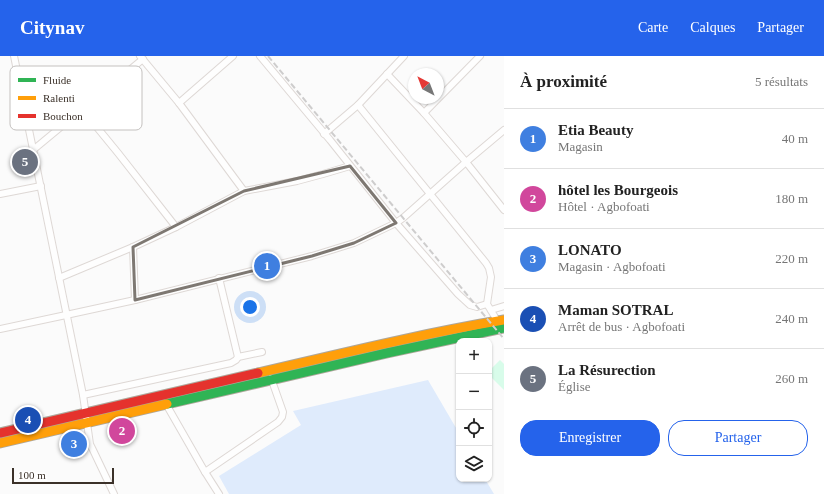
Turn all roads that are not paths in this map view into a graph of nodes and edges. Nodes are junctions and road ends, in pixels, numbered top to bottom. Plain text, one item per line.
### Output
1 (14, 56) edge
2 (260, 56) edge
3 (404, 56) edge
4 (480, 56) edge
5 (229, 57) edge
6 (141, 58) edge
7 (16, 66) edge
8 (132, 66) edge
9 (387, 74) junction
10 (179, 104) junction
11 (358, 105) junction
12 (424, 113) junction
13 (29, 130) edge
14 (57, 130) edge
15 (99, 130) edge
16 (504, 130) edge
17 (324, 134) junction
18 (33, 150) junction
19 (466, 162) junction
20 (350, 166) junction
21 (41, 186) junction
22 (244, 192) junction
23 (0, 194) edge
24 (431, 194) junction
25 (504, 210) edge
26 (396, 223) junction
27 (176, 227) junction
28 (133, 247) junction
29 (59, 278) junction
30 (219, 278) junction
31 (135, 300) junction
32 (487, 304) junction
33 (504, 306) edge
34 (492, 310) junction
35 (66, 315) junction
36 (502, 324) edge
37 (0, 329) edge
38 (262, 352) dead end
39 (238, 357) junction
40 (270, 375) junction
41 (83, 395) junction
42 (166, 404) junction
43 (87, 417) junction
44 (0, 433) edge
45 (0, 443) edge
46 (205, 472) junction
47 (112, 493) edge
48 (219, 494) edge

1 - 7 street
2 - 17 street
3 - 9 street
4 - 12 street
5 - 10 street
6 - 8 street
6 - 10 street
9 - 11 street
9 - 12 street
10 - 22 street
11 - 17 street
11 - 24 street
12 - 19 street
13 - 18 street
14 - 18 street
15 - 27 street
16 - 19 street
17 - 20 street
18 - 21 street
19 - 24 street
19 - 25 street
20 - 22 street
20 - 26 street
21 - 23 street
21 - 29 street
22 - 27 street
24 - 26 street
24 - 32 street
26 - 30 street
26 - 32 street
27 - 28 street
28 - 29 street
28 - 31 street
29 - 35 street
30 - 31 street
30 - 39 street
31 - 35 street
32 - 34 street
33 - 34 street
34 - 36 street
35 - 37 street
35 - 41 street
36 - 40 main road
38 - 39 street
39 - 41 street
40 - 42 main road
40 - 43 main road
40 - 46 street
41 - 43 street
42 - 43 main road
42 - 46 street
43 - 44 main road
43 - 45 main road
43 - 47 street
46 - 48 street

